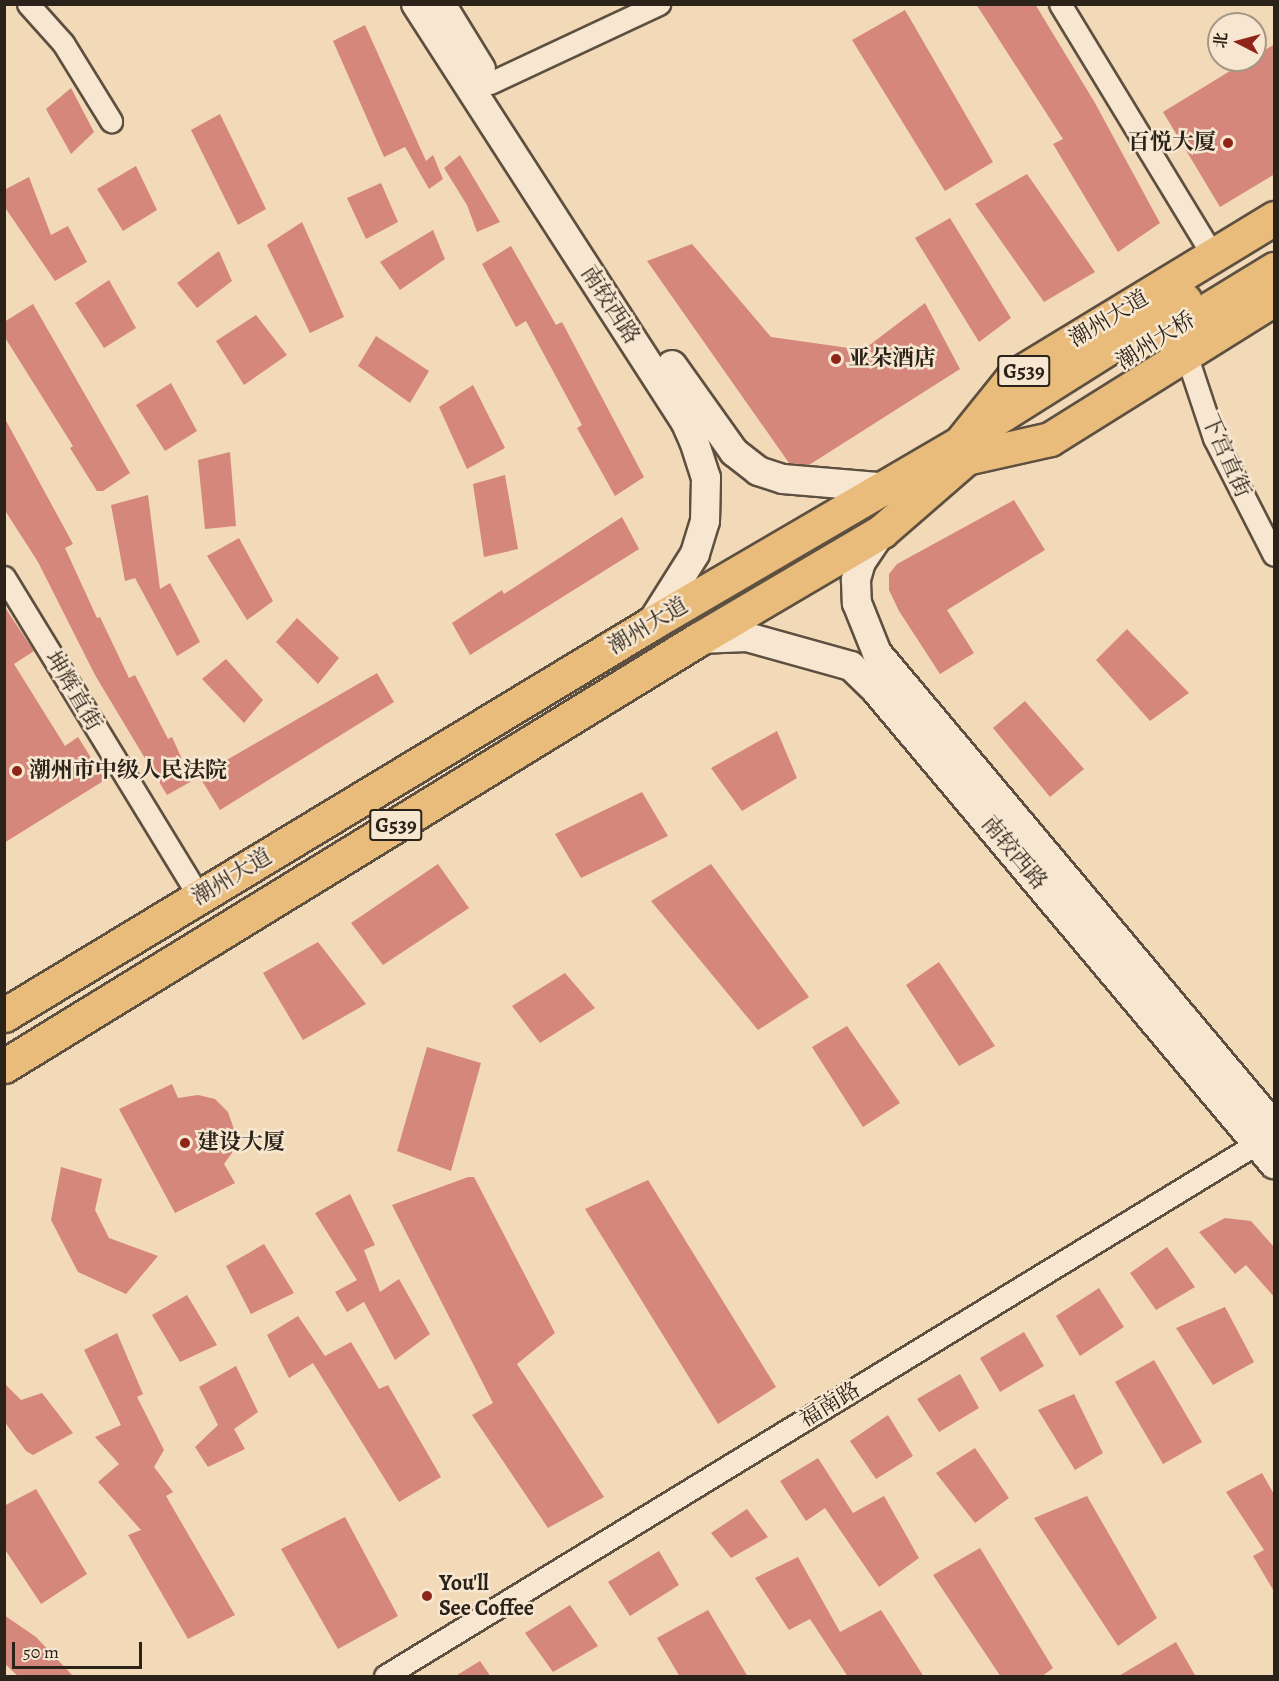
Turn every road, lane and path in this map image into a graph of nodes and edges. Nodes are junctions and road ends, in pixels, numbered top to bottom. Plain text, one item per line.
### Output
1 (28, 4) edge
2 (416, 4) edge
3 (441, 4) edge
4 (659, 4) edge
5 (1060, 4) edge
6 (490, 83) junction
7 (111, 121) dead end
8 (1275, 218) edge
9 (1275, 244) edge
10 (1213, 256) junction
11 (1275, 268) edge
12 (1275, 299) edge
13 (1186, 354) junction
14 (1033, 405) junction
15 (963, 451) junction
16 (879, 488) junction
17 (882, 531) junction
18 (1275, 555) edge
19 (4, 577) edge
20 (652, 622) junction
21 (699, 639) junction
22 (199, 897) junction
23 (4, 1015) edge
24 (4, 1066) edge
25 (1270, 1141) edge
26 (385, 1677) edge

1 - 7 street
2 - 20 main road, 南较西路
3 - 6 main road, 南较西路
4 - 6 street
5 - 10 street
6 - 16 main road, 南较西路
8 - 10 highway, 潮州大道 / G539
9 - 14 highway, 潮州大桥 / G539
10 - 15 highway, 潮州大道 / G539
11 - 14 highway, 潮州大桥 / G539
12 - 13 highway, 潮州大道 / G539
13 - 15 highway, 潮州大道 / G539
13 - 18 street, 下宫直街
14 - 15 highway
15 - 16 highway, 潮州大道 / G539
15 - 17 highway, 潮州大道 / G539
16 - 20 highway, 潮州大道 / G539
17 - 21 highway, 潮州大道 / G539
17 - 25 main road, 南较西路
19 - 22 street, 坤辉直街
20 - 22 highway, 潮州大道 / G539
21 - 24 highway, 潮州大道 / G539
21 - 25 main road, 南较西路
22 - 23 highway, 潮州大道 / G539
25 - 26 street, 福南路

